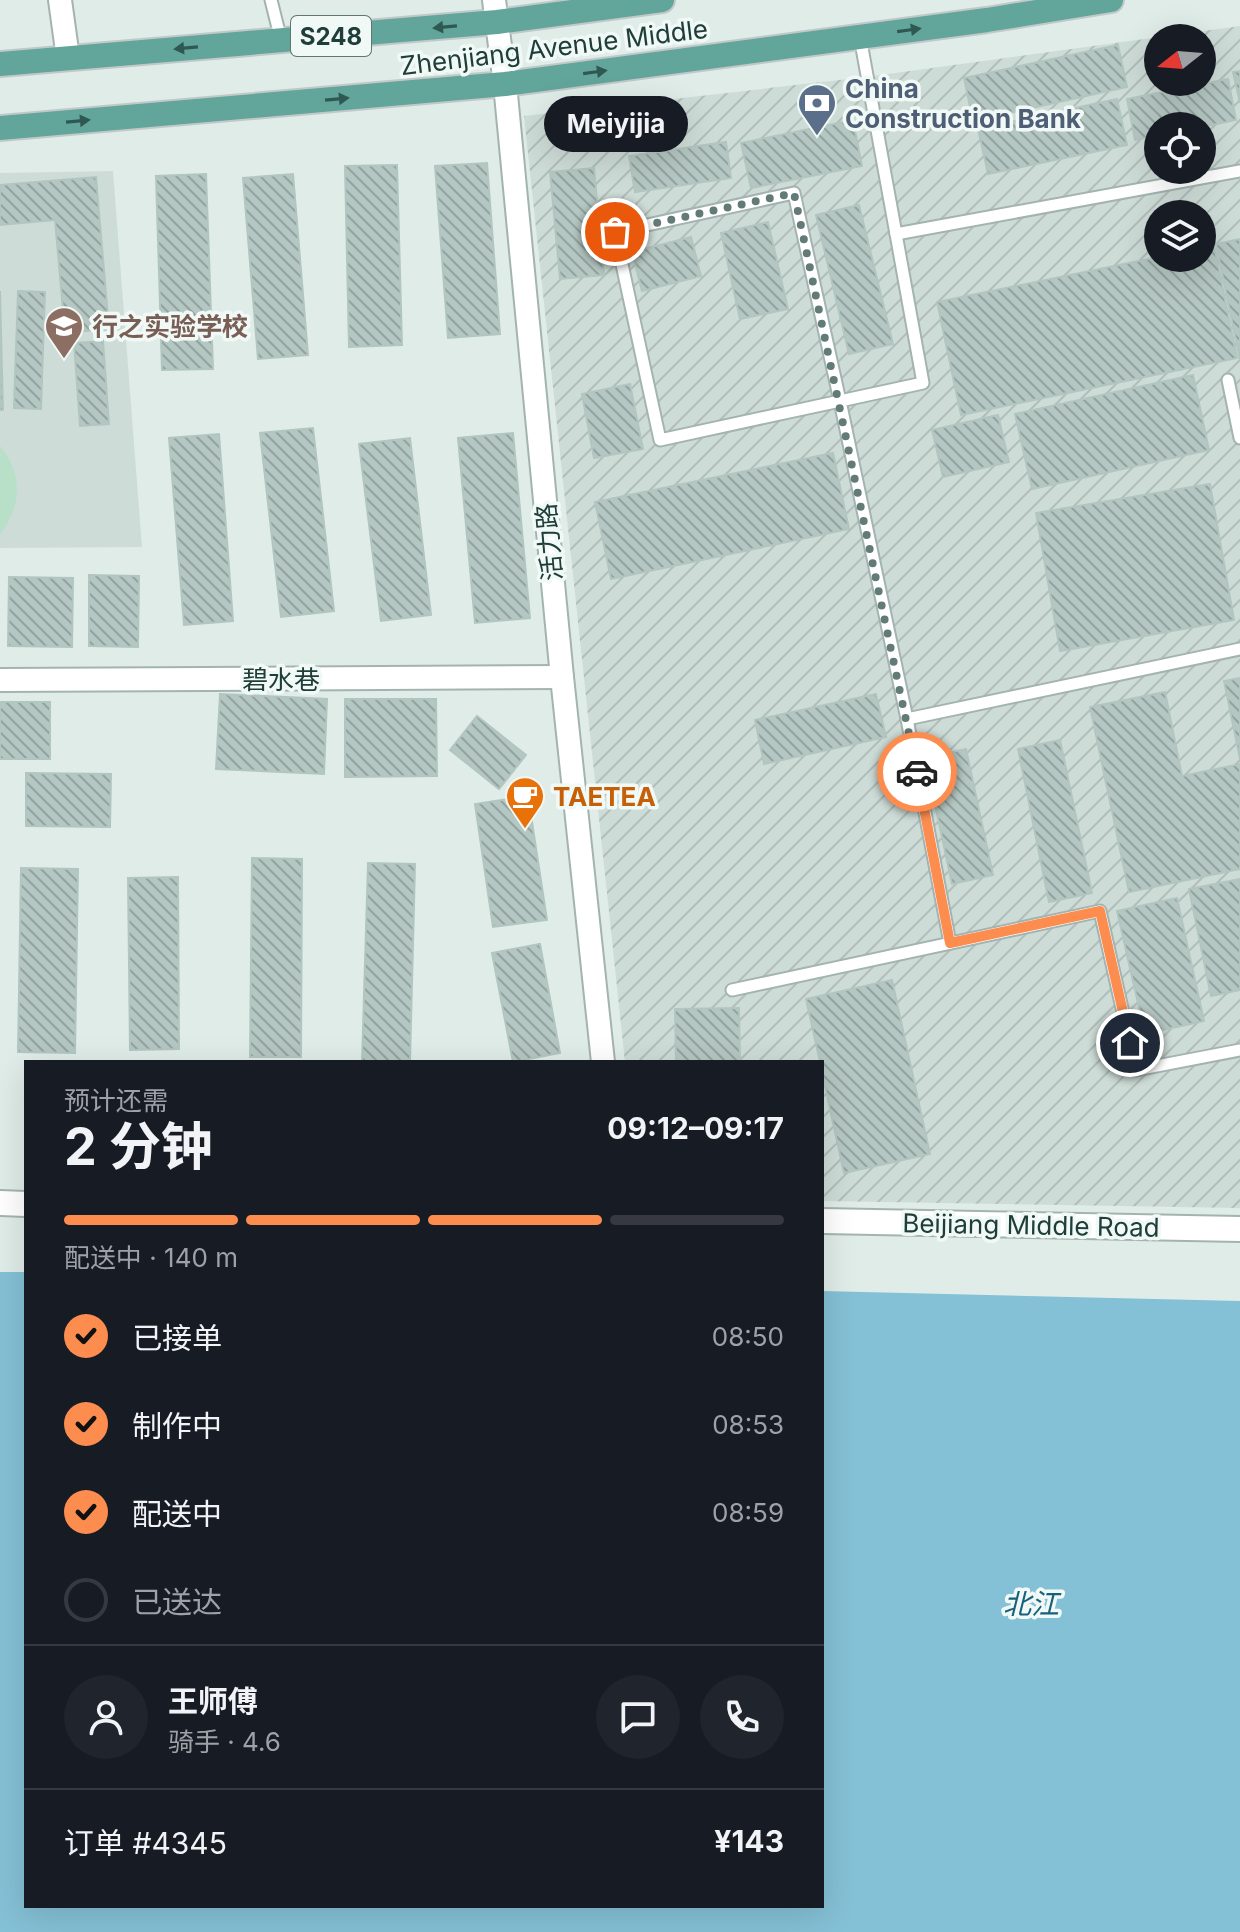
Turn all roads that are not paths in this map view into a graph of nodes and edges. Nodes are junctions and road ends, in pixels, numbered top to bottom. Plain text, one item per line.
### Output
1 (60, 0) edge
2 (271, 0) edge
3 (662, 0) edge
4 (1111, 0) edge
5 (495, 11) edge
6 (860, 37) junction
7 (281, 40) junction
8 (68, 58) junction
9 (0, 64) edge
10 (505, 84) junction
11 (0, 128) edge
12 (1240, 171) edge
13 (896, 234) junction
14 (1228, 380) dead end
15 (840, 401) junction
16 (1240, 438) edge
17 (1240, 649) edge
18 (562, 677) junction
19 (0, 680) edge
20 (907, 719) junction
21 (950, 943) junction
22 (732, 990) dead end
23 (1240, 1050) edge
24 (603, 1060) edge
25 (0, 1203) edge
26 (24, 1204) edge
27 (824, 1221) edge
28 (1240, 1229) edge

1 - 8 street
2 - 7 lane
3 - 5 main road, Zhenjiang Avenue Middle / S248
6 -> 4 main road, Zhenjiang Avenue Middle
5 -> 7 main road, Zhenjiang Avenue Middle / S248
5 - 10 street, 活力路
10 -> 6 main road, Zhenjiang Avenue Middle
6 - 13 lane
7 -> 8 main road, Zhenjiang Avenue Middle / S248
8 - 9 main road, Zhenjiang Avenue Middle / S248
11 -> 10 main road, Zhenjiang Avenue Middle
10 - 18 street, 活力路
12 - 13 lane
13 - 15 lane
14 - 16 lane
15 - 15 lane
15 - 20 lane
17 - 20 lane
18 - 19 street, 碧水巷
18 - 24 street, 活力路
20 - 21 lane
21 - 22 lane
21 - 23 lane
25 - 26 street
27 - 28 street, Beijiang Middle Road

